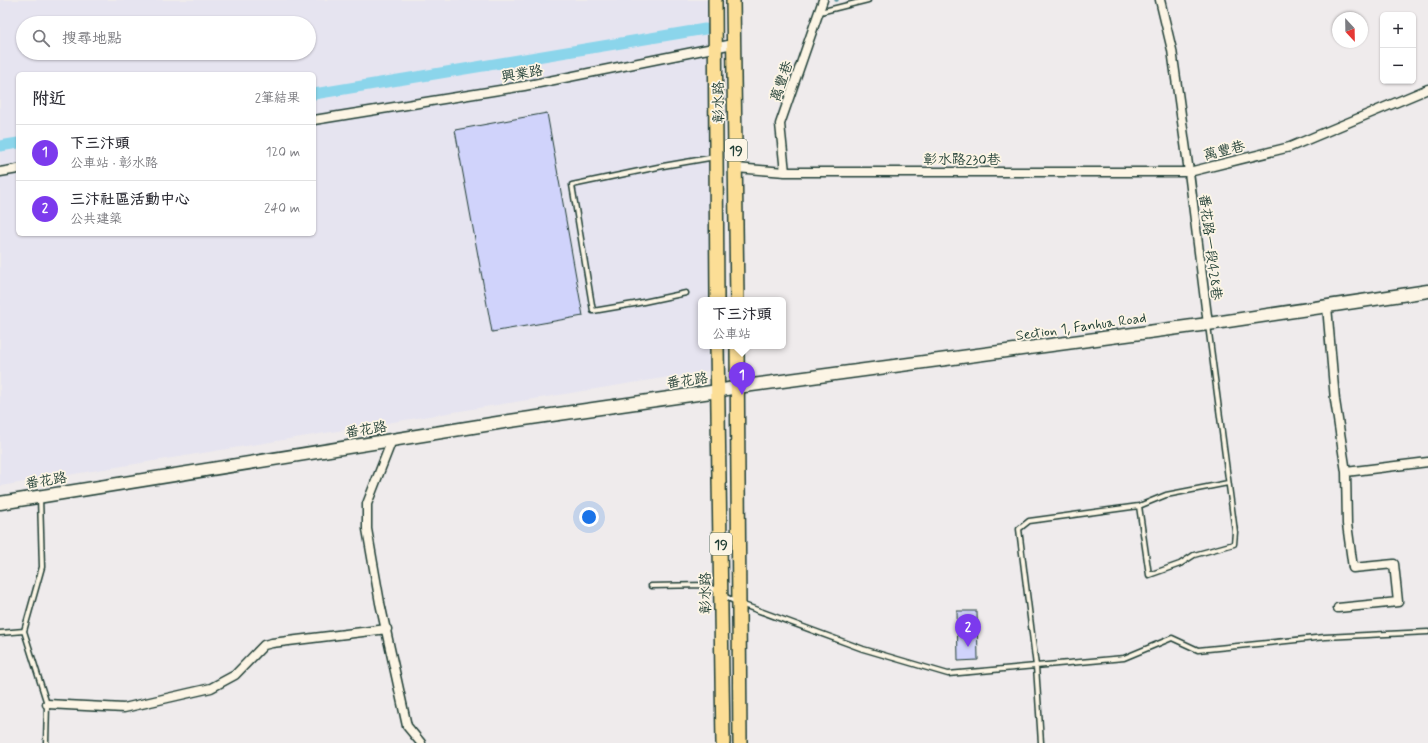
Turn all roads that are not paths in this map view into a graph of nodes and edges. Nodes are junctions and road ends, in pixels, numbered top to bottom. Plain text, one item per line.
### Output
1 (715, 0) edge
2 (733, 0) edge
3 (823, 0) edge
4 (868, 0) edge
5 (1160, 0) edge
6 (817, 13) junction
7 (733, 44) junction
8 (715, 48) junction
9 (1428, 89) edge
10 (316, 120) edge
11 (715, 156) junction
12 (736, 168) junction
13 (16, 169) edge
14 (0, 172) edge
15 (785, 172) junction
16 (1189, 172) junction
17 (1428, 291) edge
18 (686, 293) dead end
19 (717, 297) edge
20 (737, 297) edge
21 (1327, 306) junction
22 (1208, 324) junction
23 (718, 349) edge
24 (737, 349) edge
25 (737, 387) junction
26 (718, 391) junction
27 (392, 440) junction
28 (1428, 462) edge
29 (1346, 472) junction
30 (1228, 483) junction
31 (40, 496) junction
32 (0, 503) edge
33 (1139, 506) junction
34 (651, 586) dead end
35 (722, 595) junction
36 (738, 603) junction
37 (1338, 608) dead end
38 (387, 629) junction
39 (24, 631) junction
40 (1428, 632) edge
41 (0, 633) edge
42 (1036, 666) junction
43 (47, 704) junction
44 (46, 743) edge
45 (421, 743) edge
46 (723, 743) edge
47 (740, 743) edge
48 (1041, 743) edge

1 - 8 main road, 彰水路 / 19
2 - 7 main road, 彰水路 / 19
3 - 6 street, 萬豐巷
4 - 6 lane
5 - 16 street, 萬豐巷
6 - 15 street, 萬豐巷
7 - 8 street, 興業路
7 - 12 main road, 彰水路 / 19
8 - 10 street, 興業路
8 - 11 main road, 彰水路 / 19
9 - 16 street, 萬豐巷
11 - 18 lane
11 - 19 main road, 彰水路 / 19
12 - 15 street, 彰水路230巷
12 - 20 main road, 彰水路 / 19
13 - 14 street
15 - 16 street, 彰水路230巷
16 - 22 street, 番花路一段428巷
17 - 21 main road, Section 1, Fanhua Road
21 - 22 main road, Section 1, Fanhua Road
21 - 29 street
22 - 25 main road, Section 1, Fanhua Road
22 - 30 lane
23 - 26 main road, 彰水路 / 19
24 - 25 main road, 19
25 - 26 main road, 番花路
25 - 36 main road, 19
26 - 27 main road, 番花路
26 - 35 main road, 彰水路 / 19
27 - 31 main road, 番花路
27 - 38 street
28 - 29 street
29 - 37 street
30 - 33 lane
30 - 33 lane
31 - 32 main road, 番花路
31 - 39 lane
33 - 42 lane
34 - 35 lane
35 - 36 lane
35 - 46 main road, 彰水路 / 19
36 - 42 lane
36 - 47 main road, 19
38 - 43 street
38 - 45 street
39 - 41 lane
39 - 43 lane
40 - 42 lane
42 - 48 lane
43 - 44 lane

